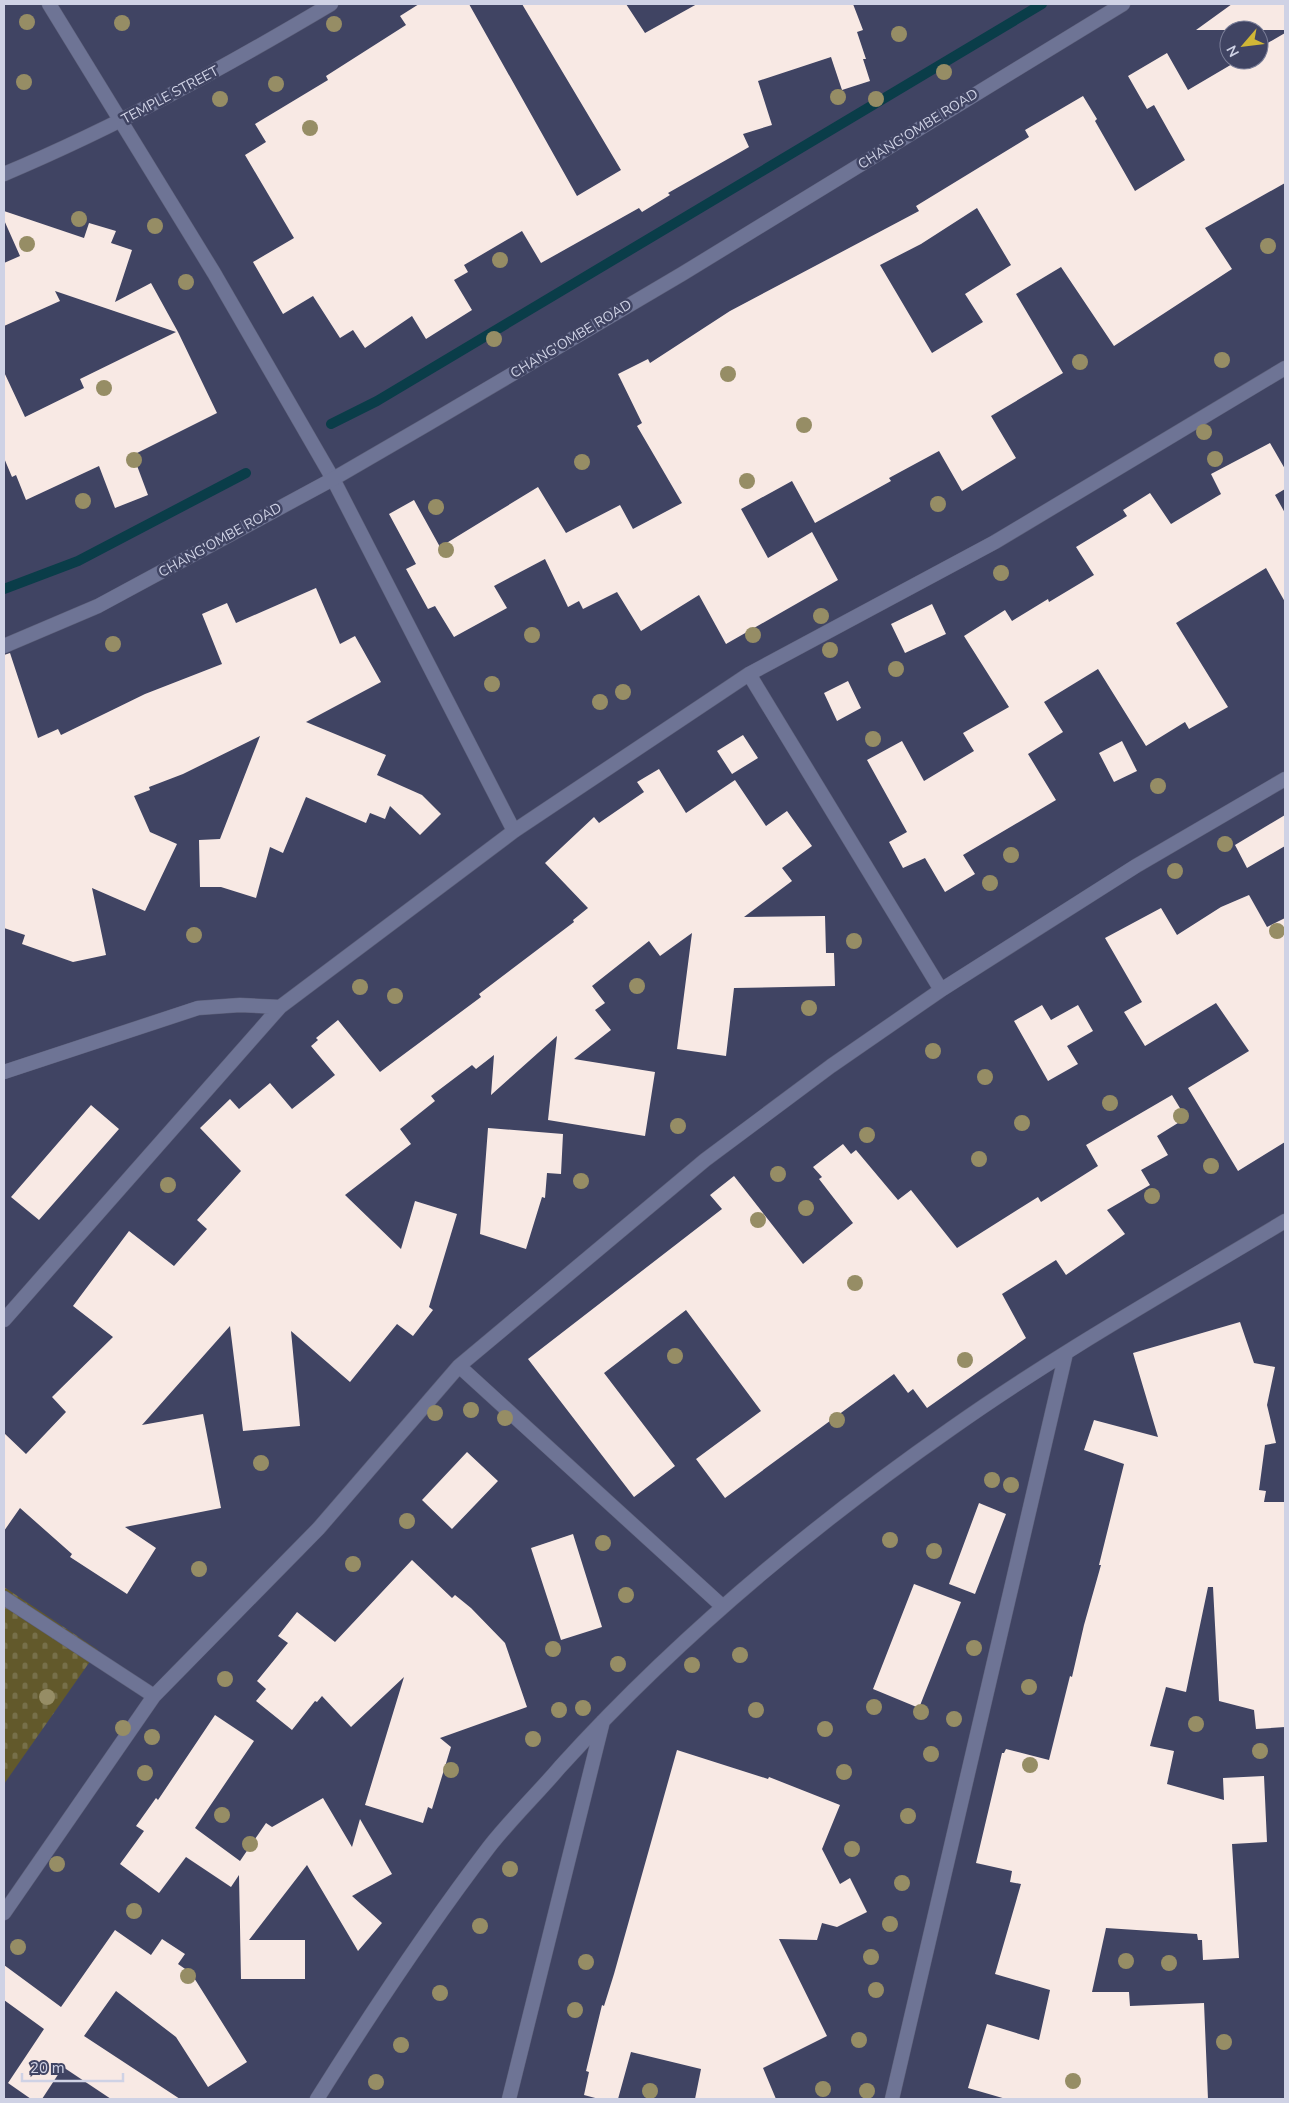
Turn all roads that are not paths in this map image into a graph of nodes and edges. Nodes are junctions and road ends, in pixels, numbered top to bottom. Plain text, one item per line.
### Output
1 (49, 4) edge
2 (331, 4) edge
3 (1123, 4) edge
4 (120, 122) junction
5 (4, 174) edge
6 (1285, 368) edge
7 (333, 478) junction
8 (4, 646) edge
9 (749, 674) junction
10 (1285, 778) edge
11 (514, 831) junction
12 (941, 990) junction
13 (280, 1007) junction
14 (4, 1072) edge
15 (1285, 1221) edge
16 (4, 1320) edge
17 (1066, 1354) junction
18 (459, 1366) junction
19 (4, 1598) edge
20 (722, 1606) junction
21 (154, 1696) junction
22 (603, 1720) junction
23 (4, 1913) edge
24 (316, 2099) edge
25 (509, 2099) edge
26 (892, 2099) edge

1 - 4 street
2 - 4 street, TEMPLE STREET
3 - 7 street, CHANG'OMBE ROAD
4 - 5 street, TEMPLE STREET
4 - 7 street
6 - 9 street
7 - 8 street, CHANG'OMBE ROAD
7 - 11 street
9 - 11 street
9 - 12 street
10 - 12 street
11 - 13 street
12 - 18 street
13 - 14 street
13 - 16 street
15 - 17 street
17 - 20 street
17 - 26 street
18 - 20 street
18 - 21 street
19 - 21 street
20 - 22 street
21 - 23 street
22 - 24 street
22 - 25 street

